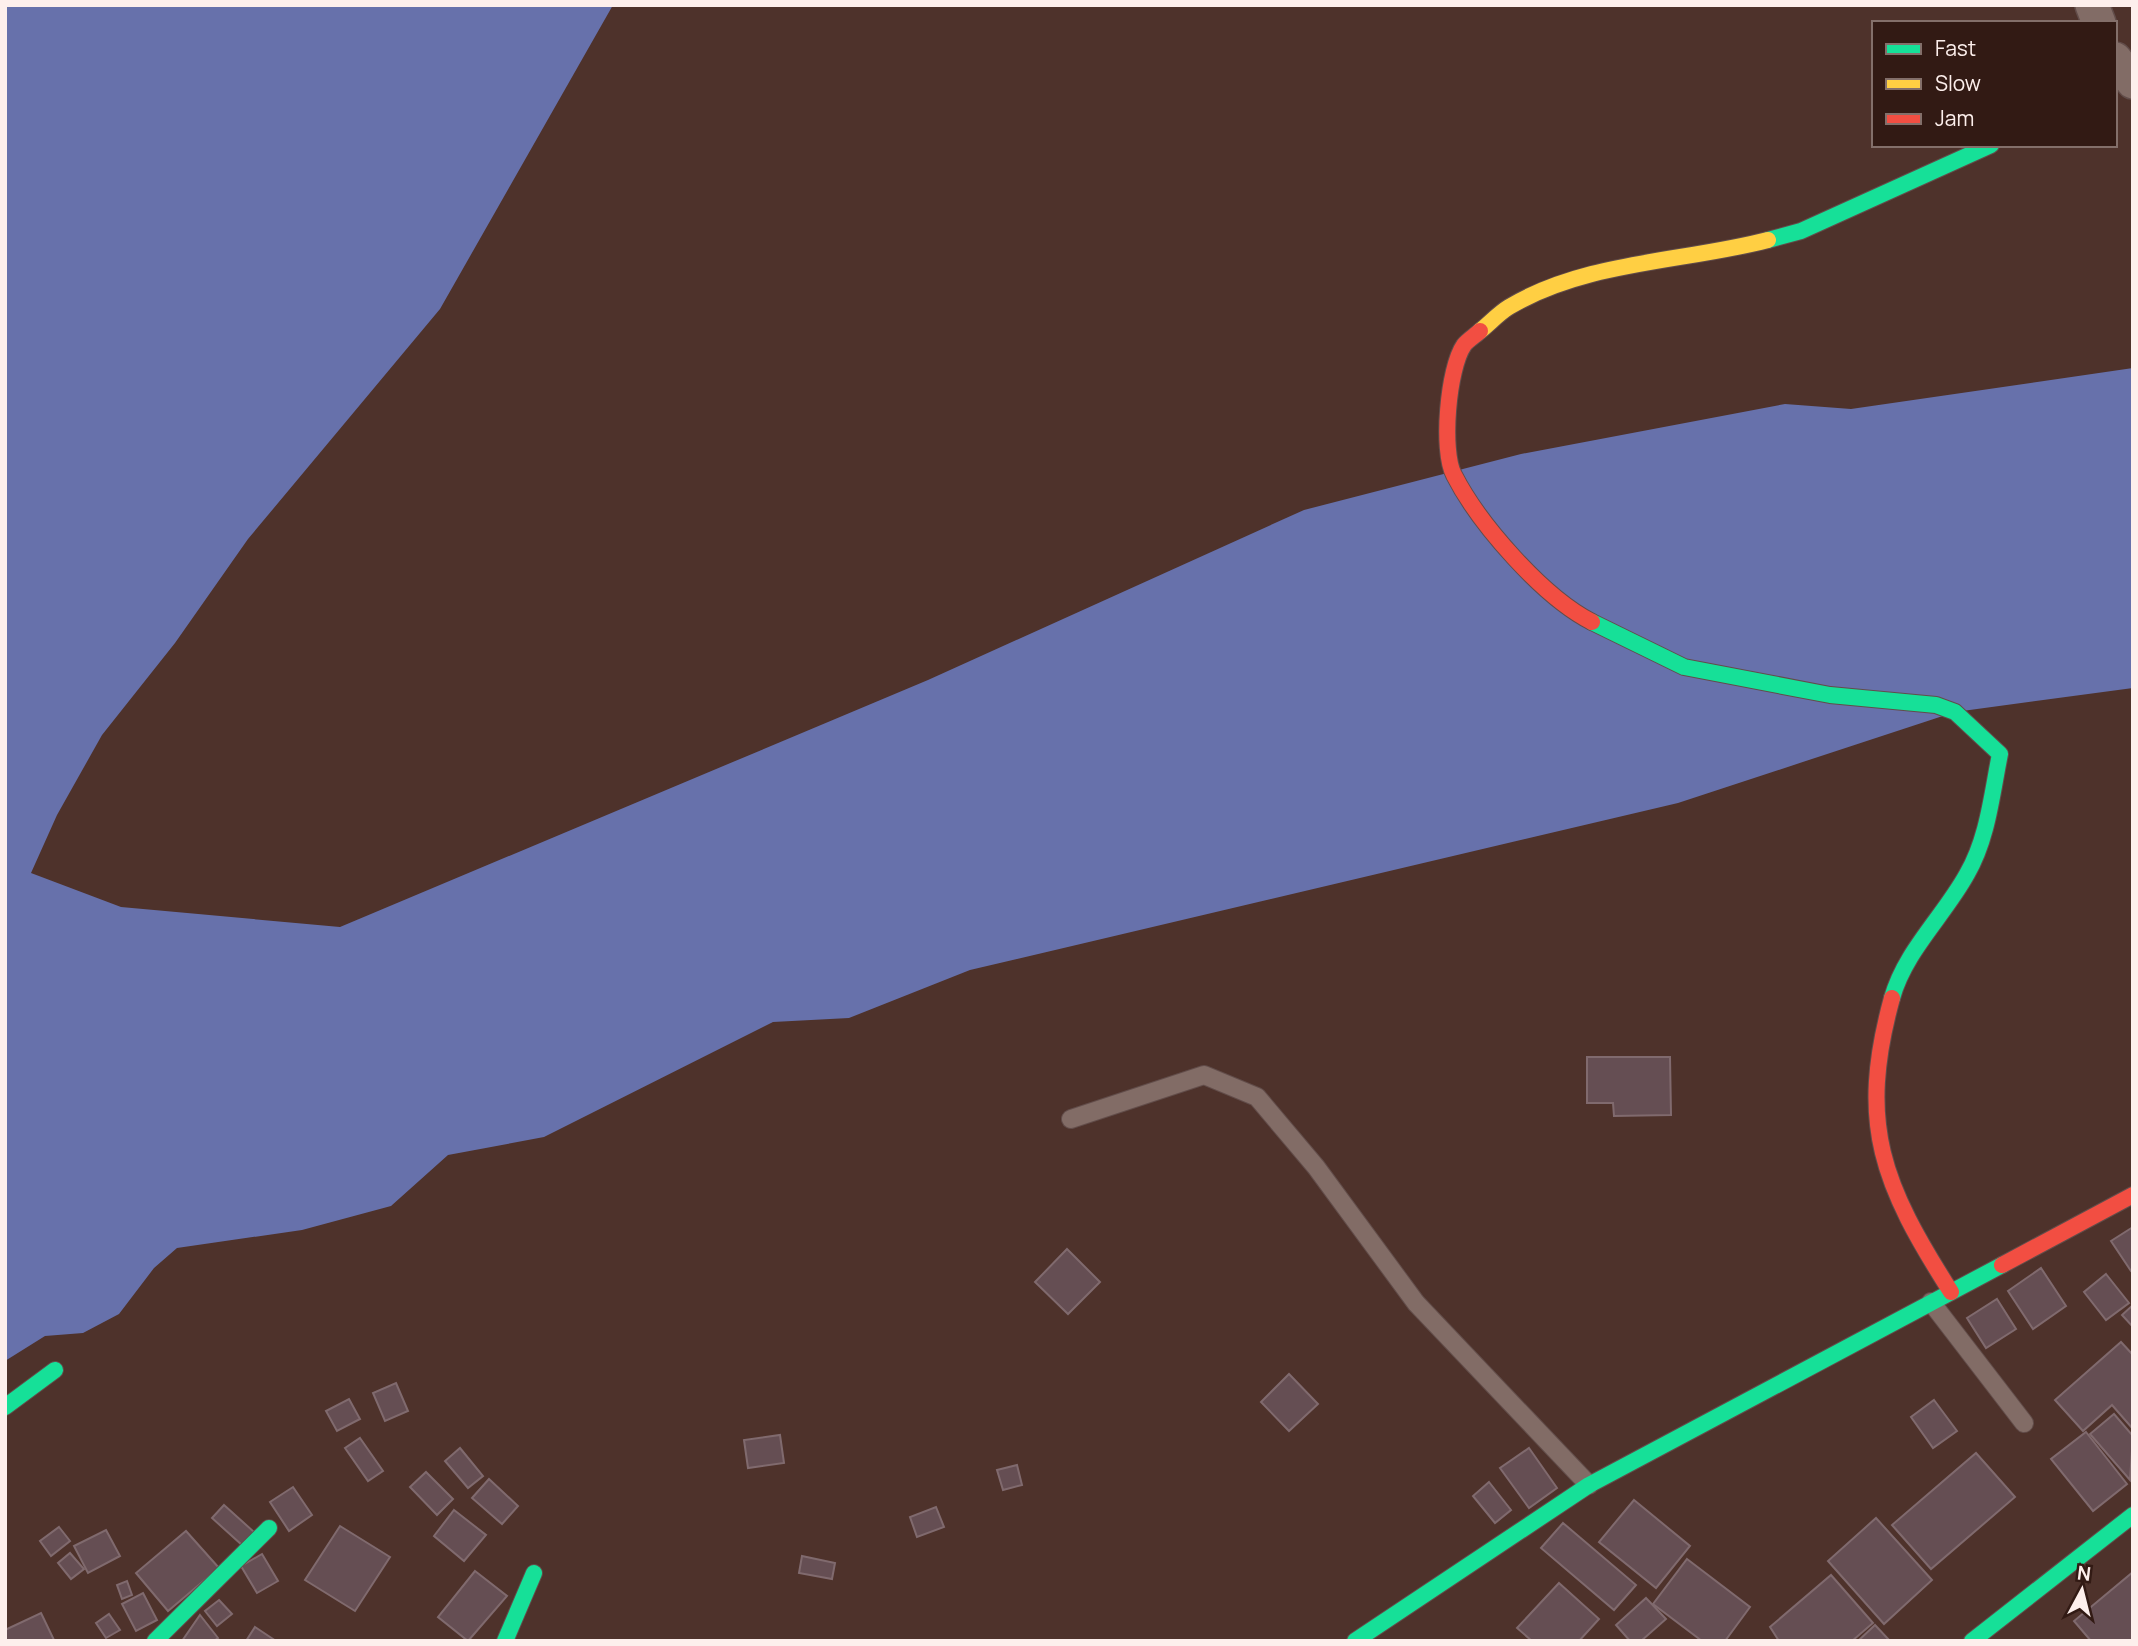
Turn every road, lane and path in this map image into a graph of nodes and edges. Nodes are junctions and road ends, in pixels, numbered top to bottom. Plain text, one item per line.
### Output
1 (1987, 147) edge
2 (1071, 1119) dead end
3 (2133, 1195) edge
4 (1951, 1292) junction
5 (1931, 1302) junction
6 (55, 1370) dead end
7 (5, 1407) edge
8 (2024, 1423) dead end
9 (1589, 1485) junction
10 (2133, 1515) edge
11 (269, 1528) dead end
12 (534, 1573) dead end
13 (155, 1641) edge
14 (505, 1641) edge
15 (1355, 1641) edge
16 (1972, 1641) edge

1 - 4 street
2 - 9 lane
3 - 4 street
4 - 5 street
5 - 8 lane
5 - 9 street
6 - 7 street
9 - 15 street
10 - 16 street
11 - 13 street
12 - 14 street

